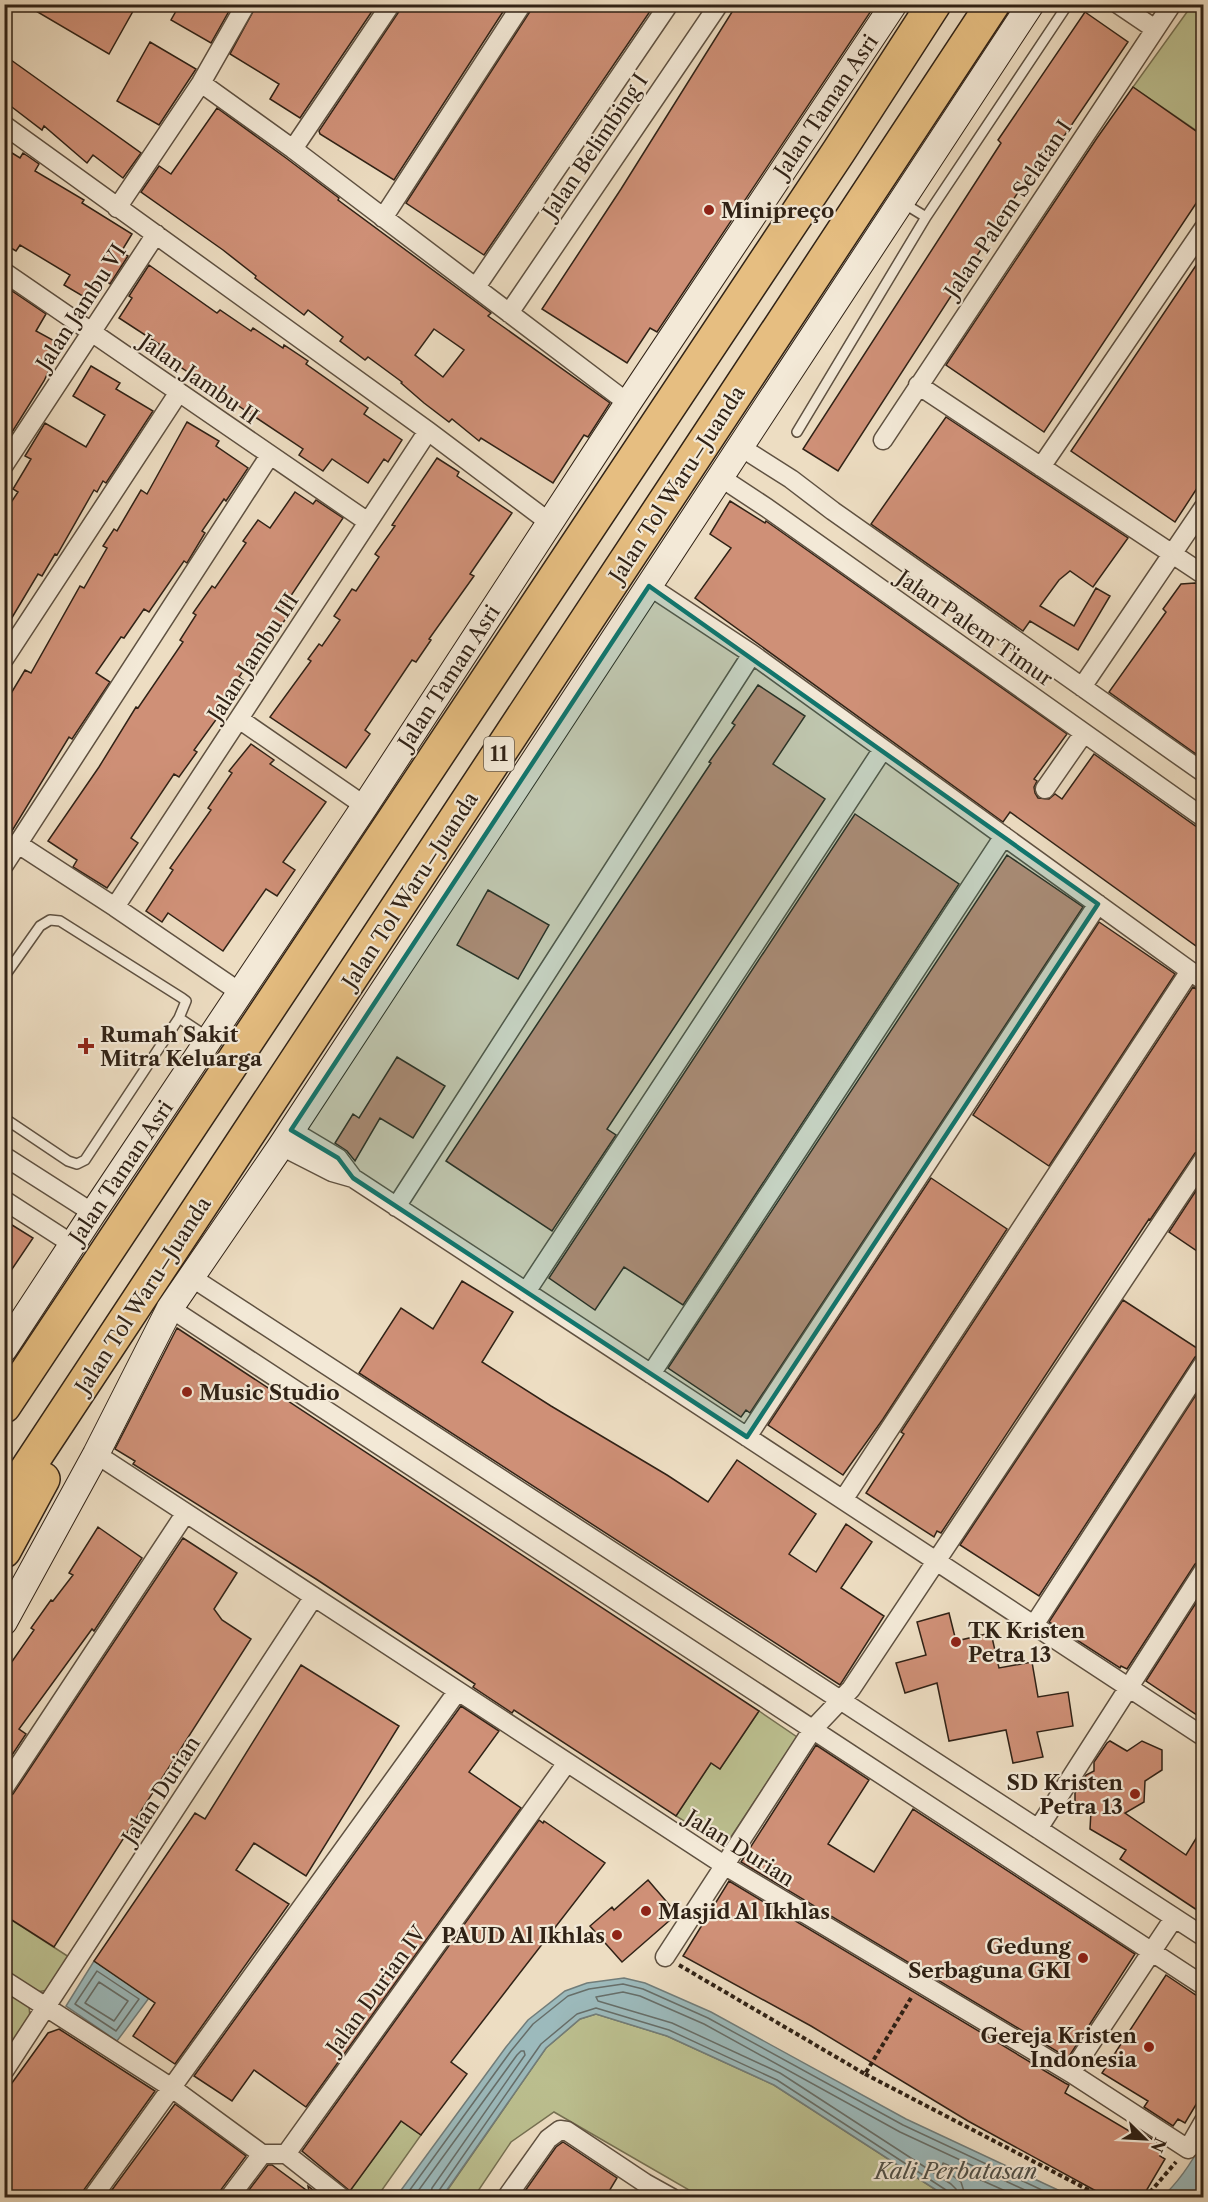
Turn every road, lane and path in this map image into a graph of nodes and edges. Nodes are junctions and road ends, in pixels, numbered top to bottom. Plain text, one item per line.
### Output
1 (246, 4) edge
2 (391, 4) edge
3 (522, 4) edge
4 (669, 4) edge
5 (719, 4) edge
6 (934, 4) edge
7 (993, 4) edge
8 (1031, 4) edge
9 (1068, 4) edge
10 (1118, 4) edge
11 (1172, 4) edge
12 (888, 7) edge
13 (1155, 29) junction
14 (201, 82) junction
15 (860, 119) junction
16 (4, 125) edge
17 (899, 147) junction
18 (293, 149) junction
19 (839, 151) junction
20 (879, 176) junction
21 (901, 201) junction
22 (117, 208) junction
23 (383, 218) junction
24 (926, 218) junction
25 (1203, 228) edge
26 (156, 234) junction
27 (5, 272) edge
28 (476, 287) junction
29 (509, 313) junction
30 (92, 332) junction
31 (918, 385) junction
32 (179, 392) junction
33 (628, 403) junction
34 (428, 431) junction
35 (797, 432) dead end
36 (883, 440) dead end
37 (739, 446) junction
38 (270, 455) junction
39 (4, 465) edge
40 (1041, 467) junction
41 (720, 477) junction
42 (1203, 507) edge
43 (368, 522) junction
44 (549, 522) junction
45 (1172, 554) junction
46 (1203, 575) edge
47 (649, 586) junction
48 (752, 654) junction
49 (4, 659) edge
50 (1082, 687) junction
51 (239, 719) junction
52 (1084, 733) junction
53 (883, 749) junction
54 (1203, 773) edge
55 (1045, 789) dead end
56 (365, 806) junction
57 (1203, 818) edge
58 (1004, 836) junction
59 (18, 844) junction
60 (4, 865) edge
61 (1098, 904) junction
62 (115, 907) junction
63 (1197, 976) edge
64 (4, 977) edge
65 (241, 993) junction
66 (179, 1018) junction
67 (210, 1039) junction
68 (4, 1118) edge
69 (286, 1138) junction
70 (4, 1156) edge
71 (1203, 1159) edge
72 (4, 1200) edge
73 (396, 1207) junction
74 (93, 1213) junction
75 (72, 1244) junction
76 (191, 1277) junction
77 (526, 1292) junction
78 (135, 1308) junction
79 (170, 1308) junction
80 (4, 1349) edge
81 (1203, 1363) edge
82 (651, 1374) junction
83 (4, 1406) edge
84 (747, 1437) junction
85 (96, 1454) junction
86 (843, 1500) junction
87 (4, 1504) edge
88 (185, 1514) junction
89 (4, 1551) edge
90 (936, 1561) junction
91 (1203, 1570) edge
92 (313, 1598) junction
93 (4, 1622) edge
94 (1034, 1625) junction
95 (1127, 1687) junction
96 (457, 1692) junction
97 (840, 1700) junction
98 (813, 1729) junction
99 (1203, 1737) edge
100 (566, 1764) junction
101 (4, 1788) edge
102 (1038, 1829) junction
103 (724, 1865) junction
104 (1174, 1918) junction
105 (1203, 1937) edge
106 (1150, 1951) junction
107 (665, 1957) joint
108 (4, 1980) edge
109 (920, 1983) junction
110 (1203, 1986) edge
111 (46, 2007) junction
112 (4, 2071) edge
113 (1071, 2073) junction
114 (866, 2074) junction
115 (172, 2088) junction
116 (1203, 2121) edge
117 (262, 2154) junction
118 (286, 2154) junction
119 (1183, 2154) junction
120 (640, 2190) edge
121 (92, 2198) edge
122 (229, 2198) edge
123 (342, 2198) edge
124 (506, 2198) edge
125 (672, 2198) edge
126 (1104, 2198) edge
127 (1145, 2198) edge

1 - 14 street
2 - 18 street
3 - 23 street
4 - 28 street, Jalan Belimbing I
5 - 29 street, Jalan Belimbing I
6 - 15 highway, 11
7 - 17 highway, Jalan Tol Waru–Juanda / 11
8 - 21 main road
9 - 24 lane
10 - 13 street
11 - 13 street, Jalan Palem Selatan I
12 - 33 main road, Jalan Taman Asri
13 - 31 street, Jalan Palem Selatan I
14 - 18 street
14 - 22 street
15 - 17 highway
15 - 19 highway, 11
16 - 22 street
17 - 20 highway, Jalan Tol Waru–Juanda / 11
18 - 23 street
19 - 20 highway
19 - 83 highway, 11
20 - 78 highway, Jalan Tol Waru–Juanda / 11
21 - 24 lane
21 - 37 main road
22 - 26 street
23 - 28 street
24 - 35 lane
25 - 40 street
26 - 30 street, Jalan Jambu VI
26 - 34 street
27 - 30 street, Jalan Jambu II
28 - 29 street
29 - 33 street
30 - 32 street, Jalan Jambu II
30 - 39 street, Jalan Jambu VI
31 - 36 street, Jalan Palem Selatan I
31 - 40 street
32 - 38 street, Jalan Jambu II
32 - 49 street
33 - 44 main road, Jalan Taman Asri
34 - 43 street, Jalan Jambu III
34 - 44 street
37 - 41 main road
37 - 50 street, Jalan Palem Timur
38 - 43 street, Jalan Jambu II
38 - 59 street
40 - 45 street
41 - 47 main road
41 - 52 street, Jalan Palem Timur
42 - 45 street
43 - 51 street, Jalan Jambu III
44 - 56 main road, Jalan Taman Asri
45 - 46 street
45 - 50 street
47 - 48 street
47 - 69 main road
48 - 53 street
48 - 73 street
50 - 54 street, Jalan Palem Timur
51 - 56 street
51 - 62 street, Jalan Jambu III
52 - 55 street
52 - 57 street, Jalan Palem Timur
53 - 58 street
53 - 77 street
56 - 65 main road, Jalan Taman Asri
58 - 61 street
58 - 82 street
59 - 60 street
59 - 62 street
61 - 63 street
61 - 84 street
62 - 65 street
63 - 86 street
64 - 66 lane
65 - 67 main road, Jalan Taman Asri
66 - 67 lane
66 - 68 lane
67 - 74 main road, Jalan Taman Asri
69 - 73 street
69 - 76 main road
70 - 74 street
71 - 90 street
72 - 75 street
73 - 77 street
74 - 75 main road, Jalan Taman Asri
75 - 80 main road, Jalan Taman Asri
76 - 79 main road
76 - 97 street
77 - 82 street
78 - 87 highway, Jalan Tol Waru–Juanda / 11
78 - 89 highway
79 - 85 main road
79 - 98 street
81 - 94 street
82 - 84 street
84 - 86 street
85 - 88 street, Jalan Durian
85 - 93 main road
86 - 90 street
88 - 92 street, Jalan Durian
88 - 101 street
90 - 94 street
90 - 97 street
91 - 95 street
92 - 96 street, Jalan Durian
92 - 111 street, Jalan Durian
94 - 95 street
95 - 99 street
95 - 102 street
96 - 100 street, Jalan Durian
96 - 115 street
97 - 98 street
97 - 102 street
98 - 103 street
98 - 106 street
100 - 103 street, Jalan Durian
100 - 118 street, Jalan Durian IV
102 - 104 street
103 - 107 street
103 - 109 street, Jalan Durian
104 - 105 street
104 - 106 street
106 - 110 street
106 - 113 street
107 - 114 path
108 - 111 street
109 - 113 street, Jalan Durian
109 - 114 path
111 - 112 street, Jalan Durian
111 - 115 street
113 - 119 street, Jalan Durian
114 - 126 path
115 - 117 street
115 - 121 street
116 - 119 street
117 - 118 street
117 - 122 street
118 - 123 street
119 - 127 path
120 - 124 street
120 - 125 street

